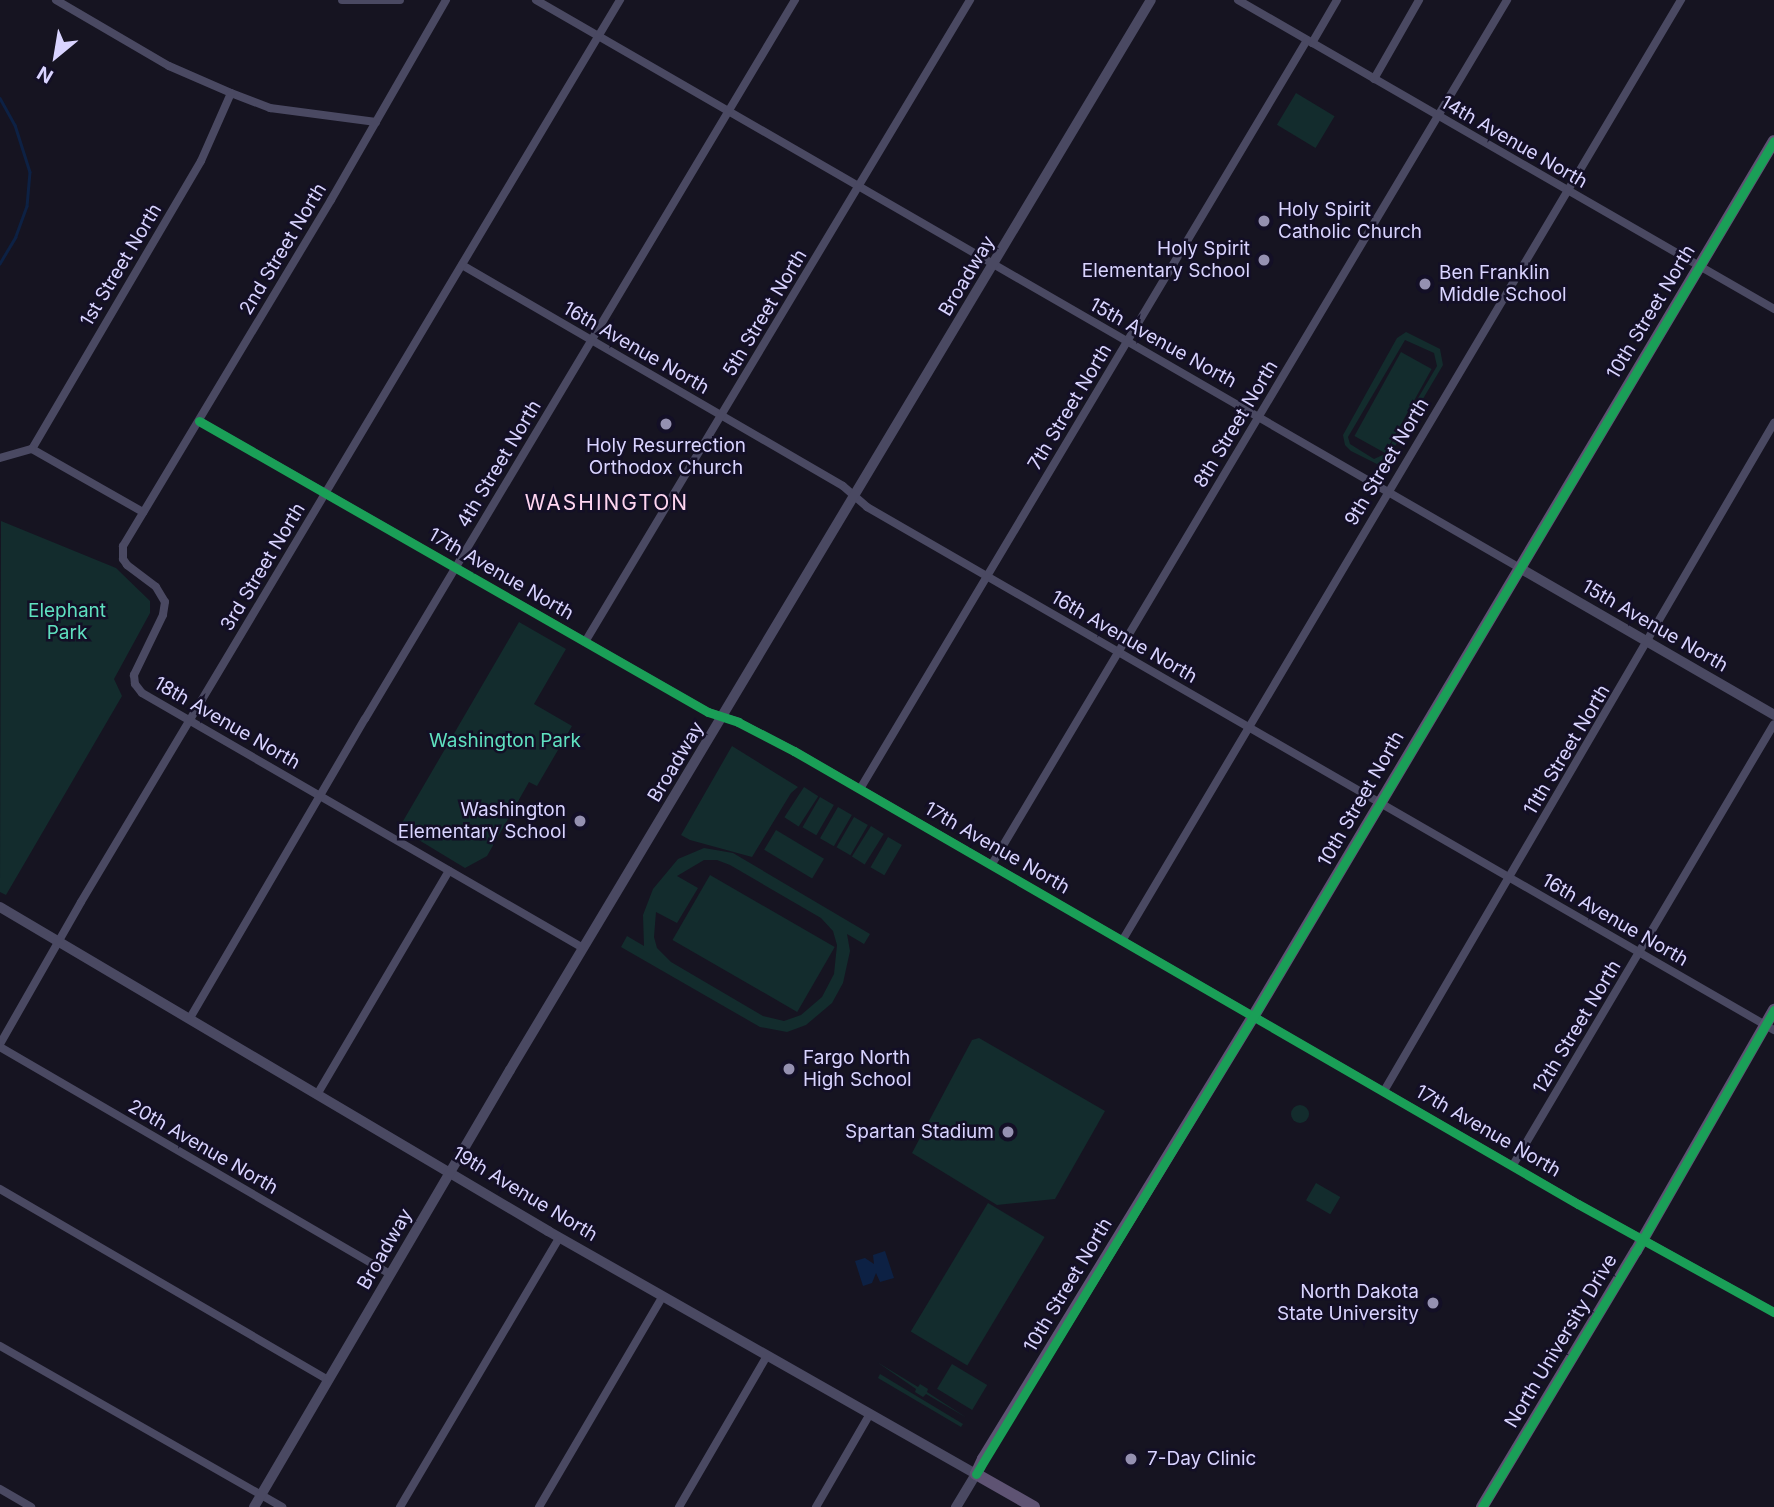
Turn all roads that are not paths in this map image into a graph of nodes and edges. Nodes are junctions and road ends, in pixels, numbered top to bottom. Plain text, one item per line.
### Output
1 (56, 0) edge
2 (342, 0) edge
3 (400, 0) edge
4 (446, 0) edge
5 (537, 0) edge
6 (620, 0) edge
7 (795, 0) edge
8 (970, 0) edge
9 (1151, 0) edge
10 (1238, 0) edge
11 (1337, 0) edge
12 (1419, 0) edge
13 (1507, 0) edge
14 (1681, 0) edge
15 (598, 37) junction
16 (1309, 42) junction
17 (1374, 79) junction
18 (231, 93) junction
19 (729, 112) junction
20 (1437, 115) junction
21 (376, 122) junction
22 (1774, 141) edge
23 (858, 187) junction
24 (1566, 190) junction
25 (462, 265) junction
26 (994, 266) junction
27 (1698, 267) junction
28 (1774, 309) edge
29 (592, 340) junction
30 (1126, 343) junction
31 (722, 416) junction
32 (1259, 418) junction
33 (199, 421) junction
34 (1774, 423) edge
35 (32, 449) junction
36 (0, 458) edge
37 (1387, 491) junction
38 (326, 493) junction
39 (854, 495) junction
40 (143, 512) junction
41 (455, 568) junction
42 (1518, 568) junction
43 (987, 576) junction
44 (585, 642) junction
45 (1648, 643) junction
46 (1118, 652) junction
47 (1774, 715) edge
48 (723, 718) junction
49 (190, 720) junction
50 (1774, 724) edge
51 (1249, 727) junction
52 (860, 789) junction
53 (320, 796) junction
54 (1379, 802) junction
55 (992, 864) junction
56 (449, 871) junction
57 (1510, 877) junction
58 (0, 907) edge
59 (59, 941) junction
60 (1122, 941) junction
61 (583, 948) junction
62 (1640, 952) junction
63 (1774, 1010) edge
64 (1254, 1017) junction
65 (190, 1018) junction
66 (1770, 1027) edge
67 (0, 1046) edge
68 (1384, 1091) junction
69 (318, 1093) junction
70 (1513, 1165) junction
71 (450, 1173) junction
72 (0, 1189) edge
73 (559, 1238) junction
74 (1643, 1239) junction
75 (390, 1274) junction
76 (663, 1297) junction
77 (1774, 1312) edge
78 (0, 1346) edge
79 (767, 1356) junction
80 (328, 1380) junction
81 (870, 1414) junction
82 (976, 1474) junction
83 (0, 1489) edge
84 (261, 1495) junction
85 (31, 1507) edge
86 (254, 1507) edge
87 (282, 1507) edge
88 (400, 1507) edge
89 (539, 1507) edge
90 (679, 1507) edge
91 (816, 1507) edge
92 (957, 1507) edge
93 (1034, 1507) edge
94 (1482, 1507) edge

1 - 18 street
2 - 3 street
4 - 21 street, 2nd Street North
5 - 15 street, 15th Avenue North
6 - 15 street, 3rd Street North
7 - 19 street, 4th Street North
8 - 23 street, 5th Street North
9 - 26 street, Broadway
10 - 16 street, 14th Avenue North
11 - 16 street, 7th Street North
12 - 17 street
13 - 20 street, 8th Street North
14 - 24 street, 9th Street North
15 - 19 street, 15th Avenue North
15 - 25 street, 3rd Street North
16 - 17 street, 14th Avenue North
16 - 30 street, 7th Street North
17 - 20 street, 14th Avenue North
18 - 21 street
18 - 35 street, 1st Street North
19 - 23 street, 15th Avenue North
19 - 29 street, 4th Street North
20 - 24 street, 14th Avenue North
20 - 32 street, 8th Street North
21 - 33 street, 2nd Street North
22 - 27 main road, 10th Street North
23 - 26 street, 15th Avenue North
23 - 31 street, 5th Street North
24 - 27 street, 14th Avenue North
24 - 37 street, 9th Street North
25 - 29 street, 16th Avenue North
25 - 38 street, 3rd Street North
26 - 30 street, 15th Avenue North
26 - 39 street, Broadway
27 - 28 street, 14th Avenue North
27 - 42 main road, 10th Street North
29 - 31 street, 16th Avenue North
29 - 41 street, 4th Street North
30 - 32 street, 15th Avenue North
30 - 43 street, 7th Street North
31 - 39 street, 16th Avenue North
31 - 44 street, 5th Street North
32 - 37 street, 15th Avenue North
32 - 46 street, 8th Street North
33 - 38 street, 17th Avenue North
33 - 40 street, 2nd Street North
34 - 45 street, 11th Street North
35 - 36 street
35 - 40 street
37 - 42 street, 15th Avenue North
37 - 51 street, 9th Street North
38 - 41 street, 17th Avenue North
38 - 49 street, 3rd Street North
39 - 43 street, 16th Avenue North
39 - 48 street, Broadway
40 - 49 street, 18th Avenue North
41 - 44 street, 17th Avenue North
41 - 53 street, 4th Street North
42 - 45 street, 15th Avenue North
42 - 54 main road, 10th Street North
43 - 46 street, 16th Avenue North
43 - 52 street, 7th Street North
44 - 48 street, 17th Avenue North
45 - 47 street, 15th Avenue North
45 - 57 street, 11th Street North
46 - 51 street, 16th Avenue North
46 - 55 street, 8th Street North
48 - 52 street, 17th Avenue North
48 - 61 street, Broadway
49 - 53 street, 18th Avenue North
49 - 59 street, 3rd Street North
50 - 62 street, 12th Street North
51 - 54 street, 16th Avenue North
51 - 60 street, 9th Street North
52 - 55 street, 17th Avenue North
53 - 56 street, 18th Avenue North
53 - 65 street, 4th Street North
54 - 57 street, 16th Avenue North
54 - 64 main road, 10th Street North
55 - 60 street, 17th Avenue North
56 - 61 street, 18th Avenue North
56 - 69 street
57 - 62 street, 16th Avenue North
57 - 68 street, 11th Street North
58 - 59 street, 19th Avenue North
59 - 65 street, 19th Avenue North
59 - 67 street, 3rd Street North
60 - 64 street, 17th Avenue North
61 - 71 street, Broadway
62 - 66 street, 16th Avenue North
62 - 70 street, 12th Street North
63 - 66 main road, North University Drive
64 - 68 street, 17th Avenue North
64 - 82 main road, 10th Street North
65 - 69 street, 19th Avenue North
66 - 74 main road, North University Drive
67 - 75 street, 20th Avenue North
68 - 70 street, 17th Avenue North
69 - 71 street, 19th Avenue North
70 - 74 street, 17th Avenue North
71 - 73 street, 19th Avenue North
71 - 75 street, Broadway
72 - 80 street
73 - 76 street, 19th Avenue North
73 - 88 street
74 - 77 street, 17th Avenue North
74 - 94 main road, North University Drive
75 - 80 street, Broadway
76 - 79 street, 19th Avenue North
76 - 89 street
78 - 84 street
79 - 81 street, 19th Avenue North
79 - 90 street
80 - 84 street, Broadway
81 - 82 street, 19th Avenue North
81 - 91 street
82 - 92 street, 10th Street North
82 - 93 main road, 19th Avenue North
83 - 85 street
84 - 86 street, Broadway
84 - 87 street

